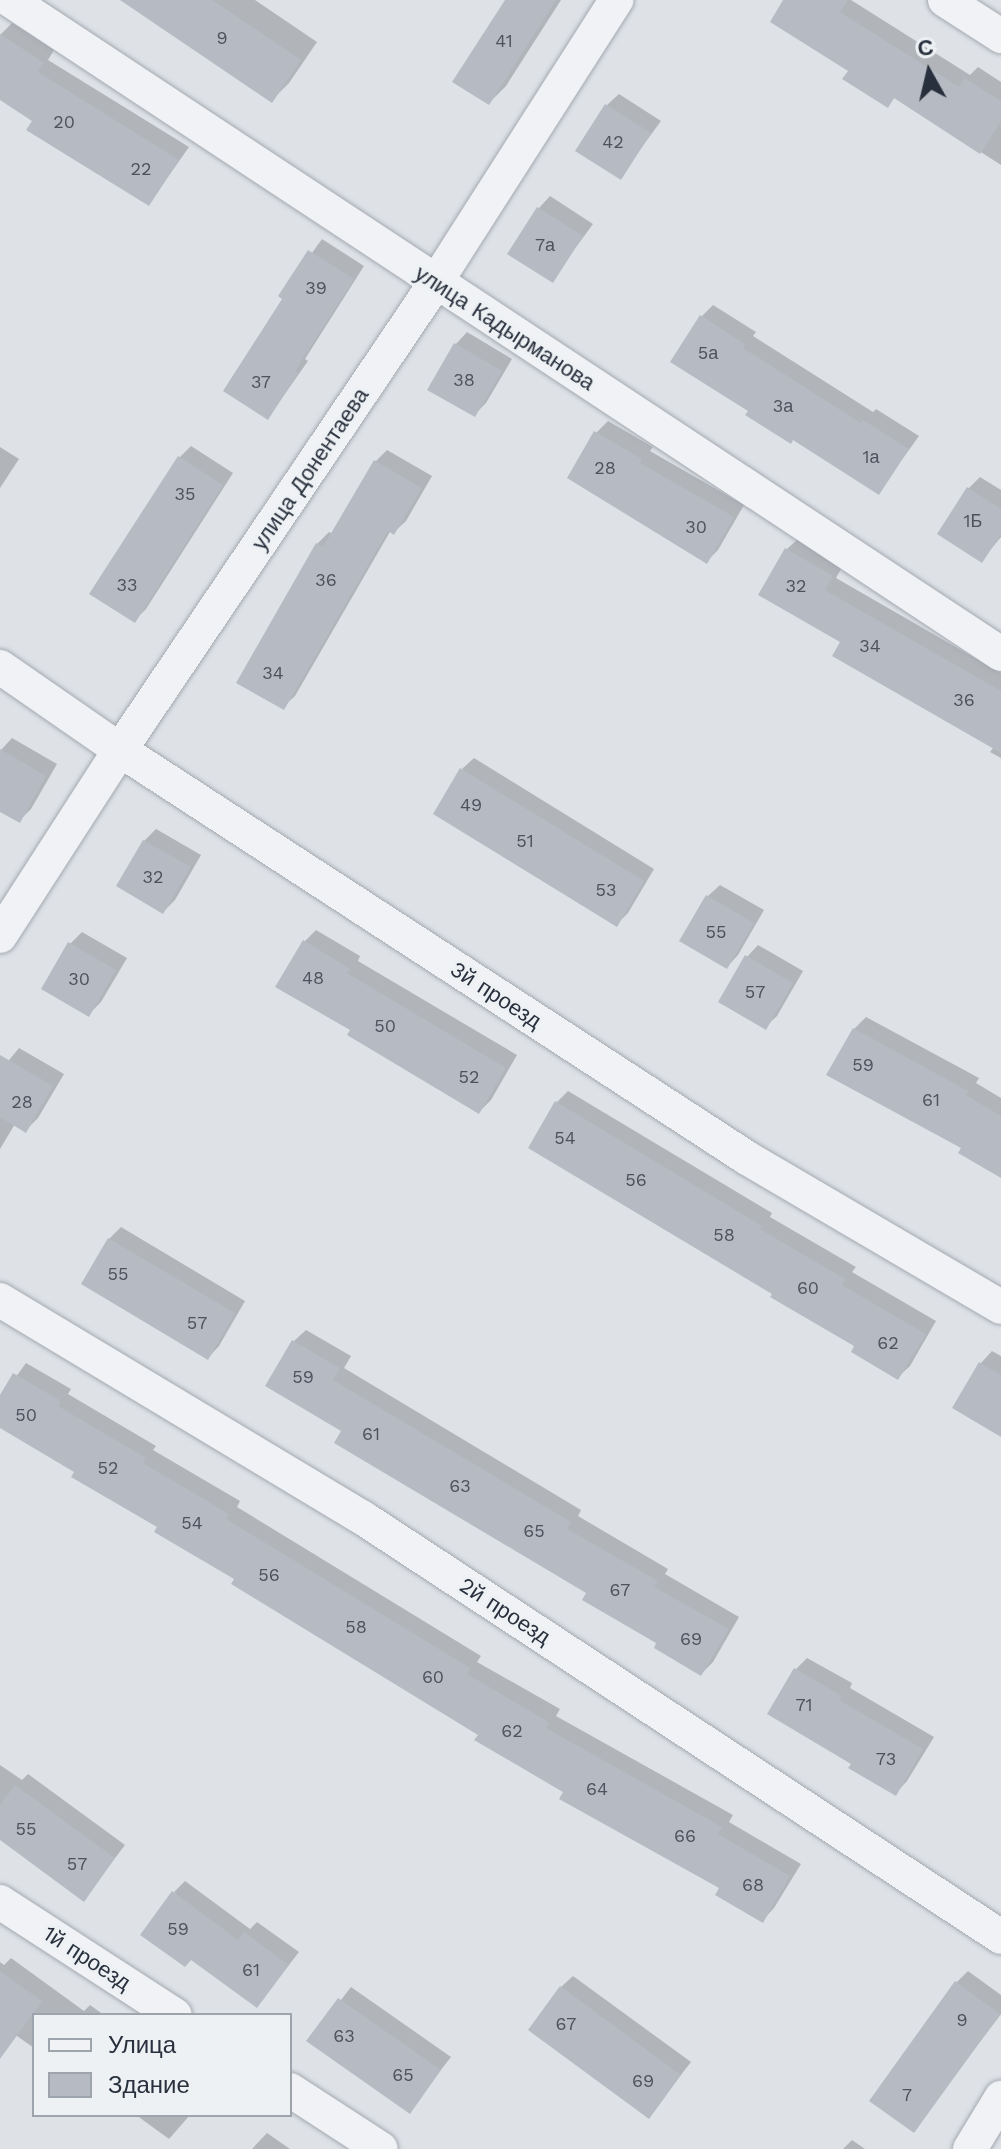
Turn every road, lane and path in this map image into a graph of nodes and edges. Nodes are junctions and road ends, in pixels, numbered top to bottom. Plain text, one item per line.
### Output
1 (10, 0) edge
2 (616, 0) edge
3 (945, 0) edge
4 (1001, 36) edge
5 (436, 282) junction
6 (1001, 654) edge
7 (0, 667) edge
8 (120, 750) junction
9 (0, 936) edge
10 (0, 1300) edge
11 (1001, 1307) edge
12 (0, 1902) edge
13 (1001, 1937) edge
14 (172, 2013) edge
15 (292, 2091) edge
16 (1001, 2098) edge
17 (381, 2149) edge
18 (970, 2149) edge

1 - 5 street, улица Кадырманова
2 - 5 street, улица Донентаева
3 - 4 street
5 - 6 street, улица Кадырманова
5 - 8 street, улица Донентаева
7 - 8 street, 3й проезд
8 - 9 street, улица Донентаева
8 - 11 street, 3й проезд
10 - 13 street, 2й проезд
12 - 14 street, 1й проезд
15 - 17 street
16 - 18 street

